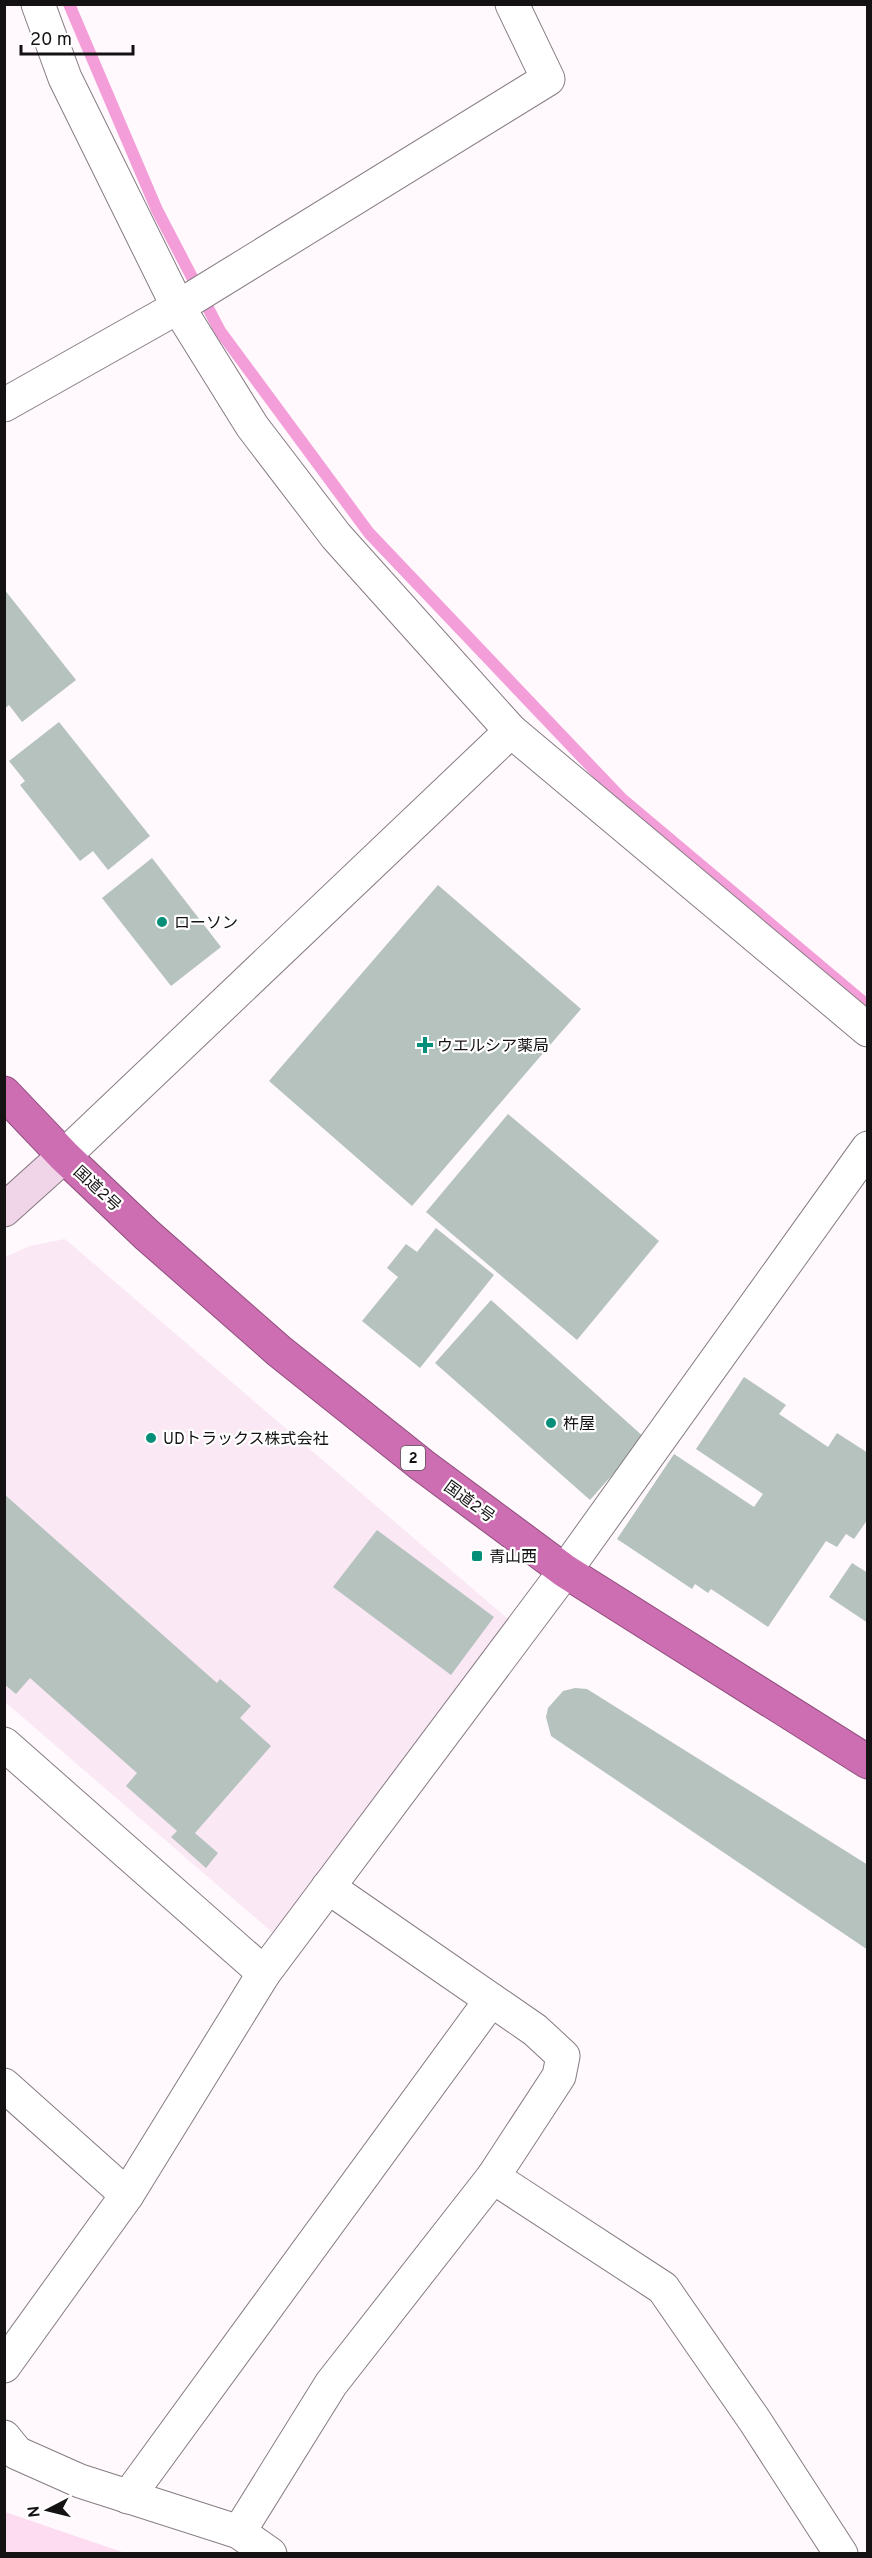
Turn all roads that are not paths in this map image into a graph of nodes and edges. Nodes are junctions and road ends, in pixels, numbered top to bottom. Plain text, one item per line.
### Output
1 (38, 4) edge
2 (512, 4) edge
3 (178, 307) junction
4 (5, 402) edge
5 (511, 731) junction
6 (867, 1030) edge
7 (4, 1093) edge
8 (867, 1148) edge
9 (64, 1156) junction
10 (4, 1210) edge
11 (565, 1571) junction
12 (4, 1744) edge
13 (867, 1762) edge
14 (328, 1887) junction
15 (264, 1973) junction
16 (491, 2000) junction
17 (4, 2085) edge
18 (493, 2177) junction
19 (127, 2195) junction
20 (4, 2366) edge
21 (4, 2437) edge
22 (128, 2497) junction
23 (239, 2532) junction
24 (270, 2553) edge
25 (841, 2553) edge

1 - 3 street
2 - 3 street
3 - 4 street
3 - 5 street
5 - 6 street
5 - 9 street
7 - 9 highway, 国道2号 / 2
8 - 11 street
9 - 10 street
9 - 11 highway, 国道2号 / 2
11 - 13 highway, 国道2号 / 2
11 - 14 street
12 - 15 street
14 - 15 street
14 - 16 street
15 - 19 street
16 - 18 street
16 - 22 street
17 - 19 street
18 - 23 street
18 - 25 street
19 - 20 street
21 - 22 street
22 - 23 street
23 - 24 street

